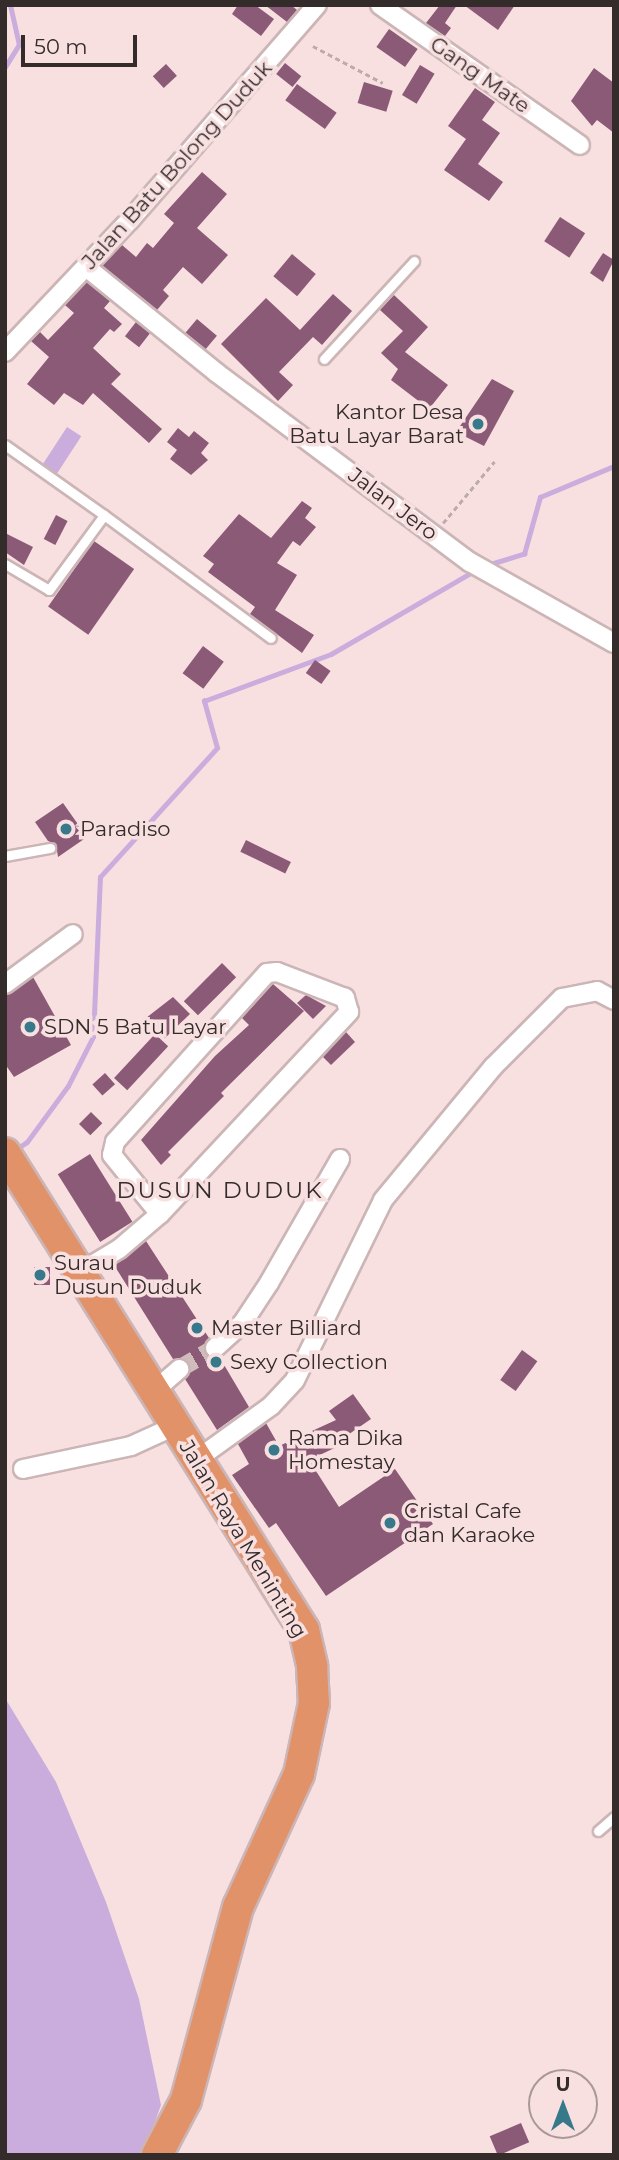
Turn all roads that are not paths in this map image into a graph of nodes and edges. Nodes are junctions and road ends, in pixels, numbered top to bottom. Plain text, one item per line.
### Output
1 (317, 5) edge
2 (380, 5) edge
3 (580, 145) dead end
4 (414, 261) dead end
5 (86, 267) junction
6 (5, 352) edge
7 (324, 359) dead end
8 (5, 445) edge
9 (104, 515) junction
10 (5, 564) edge
11 (271, 638) dead end
12 (614, 643) edge
13 (50, 848) dead end
14 (5, 856) edge
15 (73, 934) dead end
16 (5, 984) edge
17 (614, 1000) edge
18 (5, 1153) edge
19 (340, 1159) dead end
20 (160, 1214) junction
21 (79, 1273) junction
22 (215, 1348) tunnel mouth
23 (179, 1369) tunnel mouth
24 (153, 1392) junction
25 (175, 1426) junction
26 (196, 1460) junction
27 (23, 1469) dead end
28 (614, 1817) edge
29 (598, 1831) dead end
30 (158, 2155) edge

1 - 5 street, Jalan Batu Bolong Duduk
2 - 3 street, Gang Mate
4 - 7 lane
5 - 6 street, Jalan Batu Bolong Duduk
5 - 12 street, Jalan Jero
8 - 9 lane
9 - 10 lane
9 - 11 lane
13 - 14 lane
15 - 16 street
17 - 26 street
18 - 21 highway, Jalan Raya Meninting
19 - 22 street
20 - 20 street
20 - 21 street
21 - 24 highway, Jalan Raya Meninting
23 - 24 street
24 - 25 highway, Jalan Raya Meninting
25 - 26 highway, Jalan Raya Meninting
25 - 27 street
26 - 30 highway, Jalan Raya Meninting
28 - 29 lane

